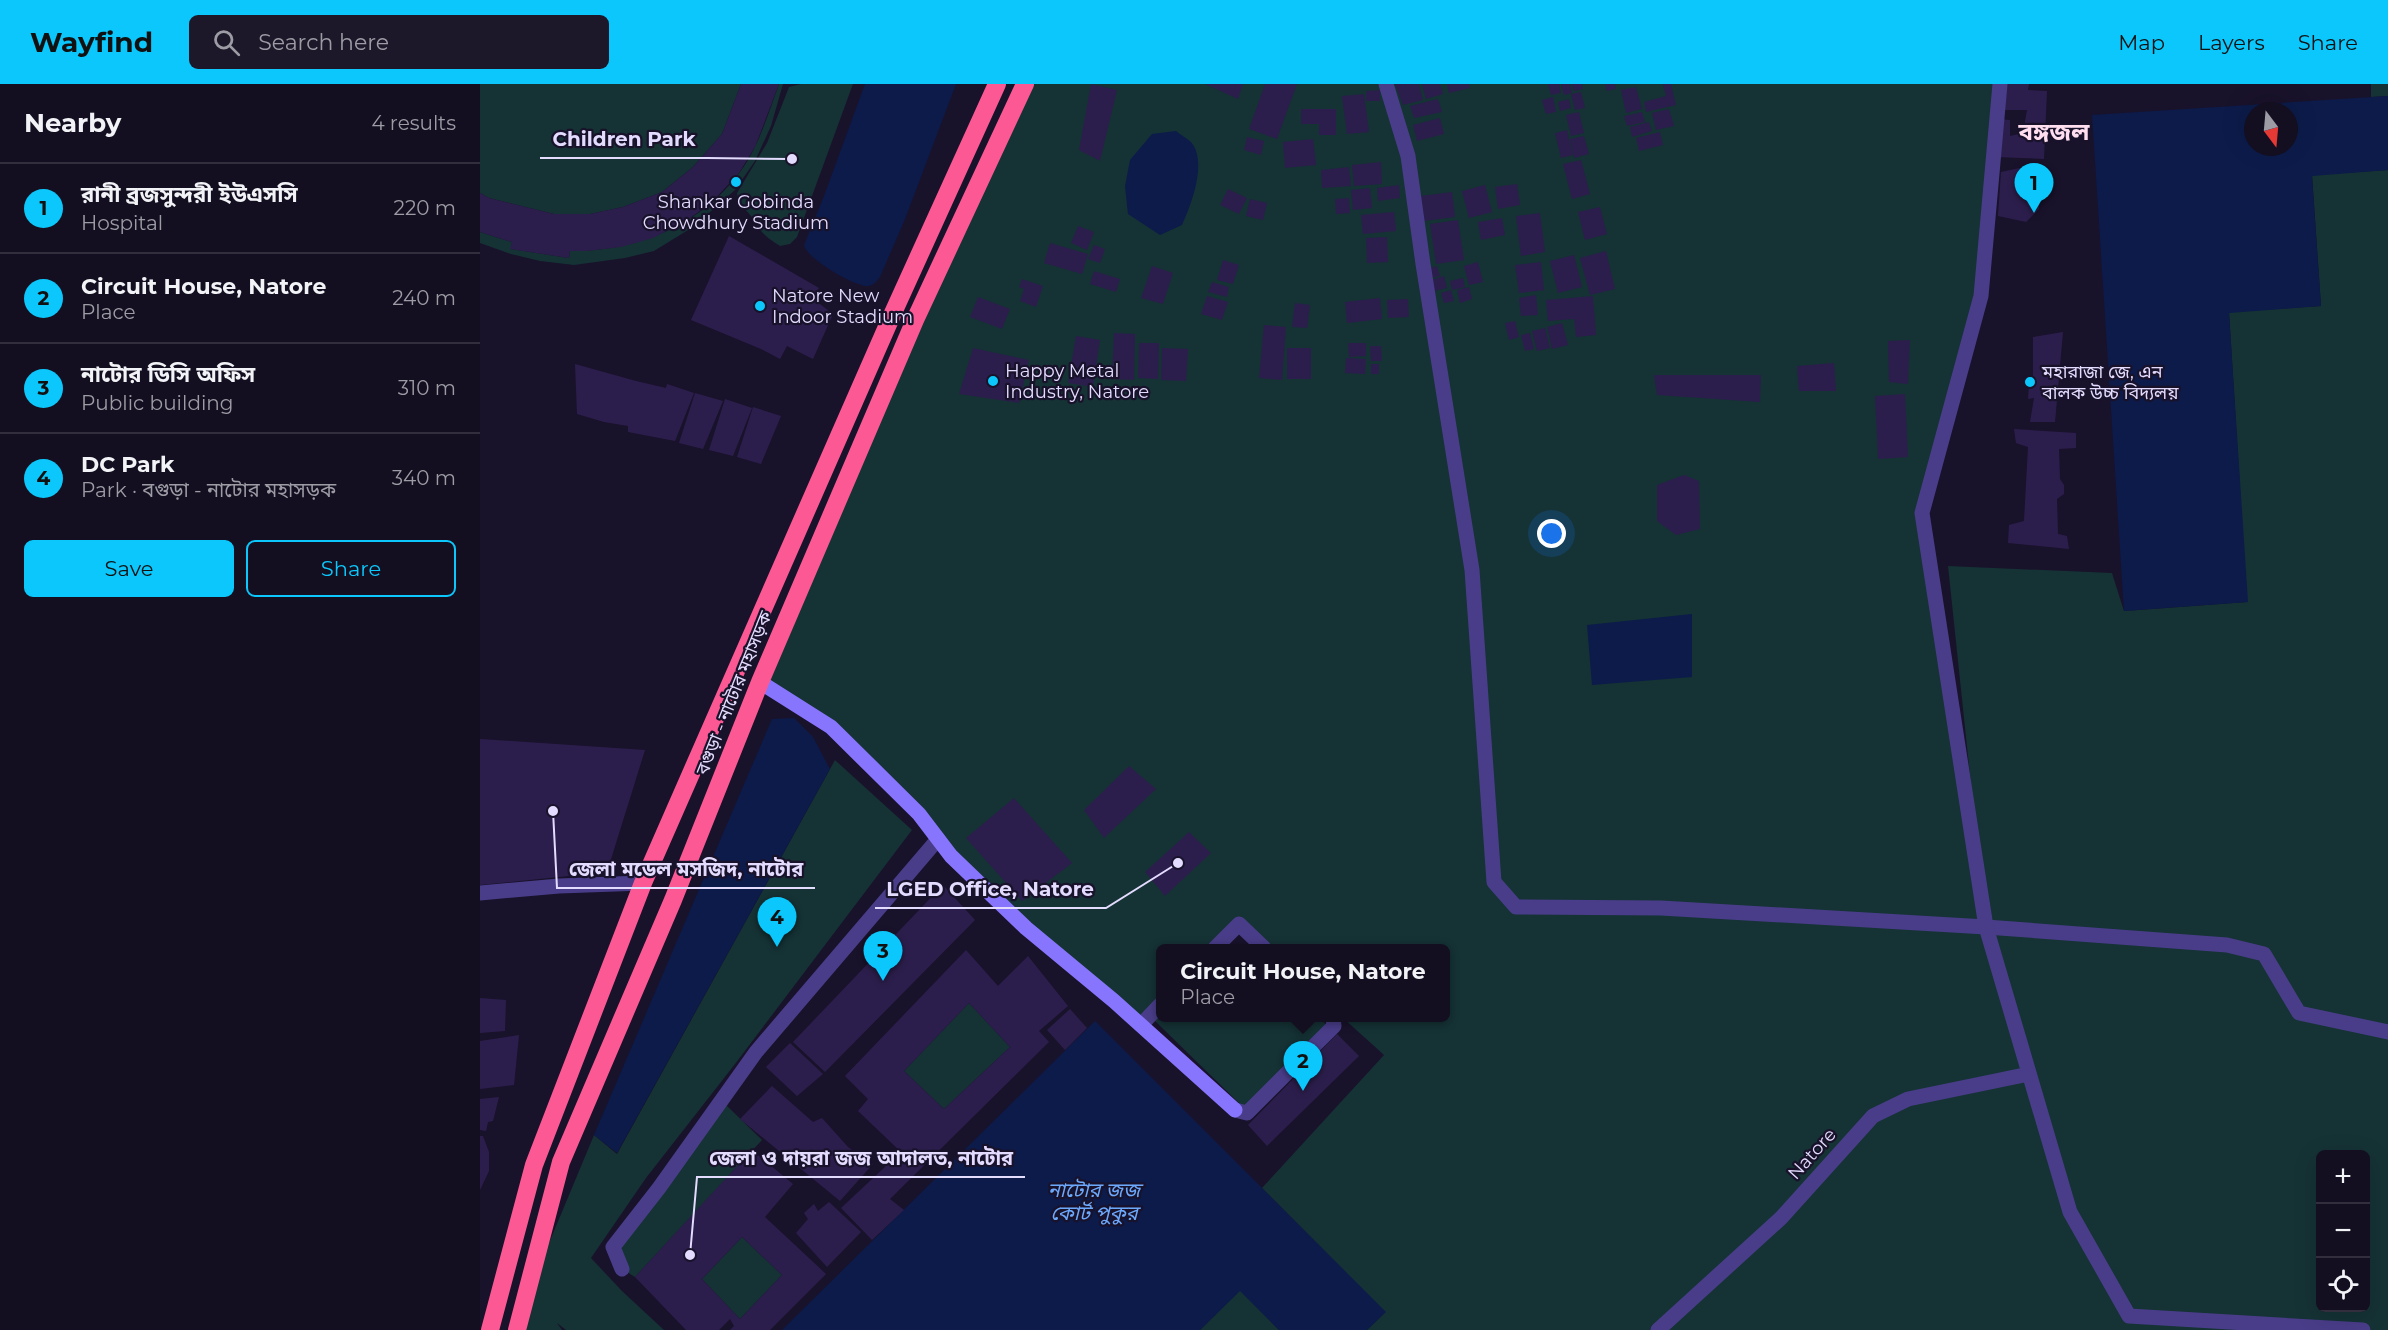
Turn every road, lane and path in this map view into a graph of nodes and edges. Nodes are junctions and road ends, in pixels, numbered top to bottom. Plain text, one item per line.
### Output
1 (997, 84) edge
2 (1025, 84) edge
3 (1386, 84) edge
4 (2000, 84) edge
5 (740, 662) junction
6 (759, 682) junction
7 (938, 839) junction
8 (643, 883) junction
9 (480, 893) edge
10 (1986, 927) junction
11 (1219, 944) edge
12 (1260, 944) edge
13 (1156, 1010) edge
14 (1334, 1022) edge
15 (1141, 1025) junction
16 (2388, 1032) edge
17 (2029, 1074) junction
18 (622, 1269) dead end
19 (1660, 1329) edge
20 (490, 1330) edge
21 (517, 1330) edge
22 (2363, 1330) edge

1 - 5 highway, বগুড়া - নাটোর মহাসড়ক
2 - 6 highway, বগুড়া - নাটোর মহাসড়ক
3 - 10 street
4 - 10 street
5 - 6 highway
5 - 8 highway, বগুড়া - নাটোর মহাসড়ক
6 - 7 street
6 - 21 highway, বগুড়া - নাটোর মহাসড়ক
7 - 15 street
7 - 18 street
8 - 9 street
8 - 20 highway, বগুড়া - নাটোর মহাসড়ক
10 - 16 street
10 - 17 street
11 - 12 street
13 - 15 street
14 - 15 street
17 - 19 street, Natore
17 - 22 street

